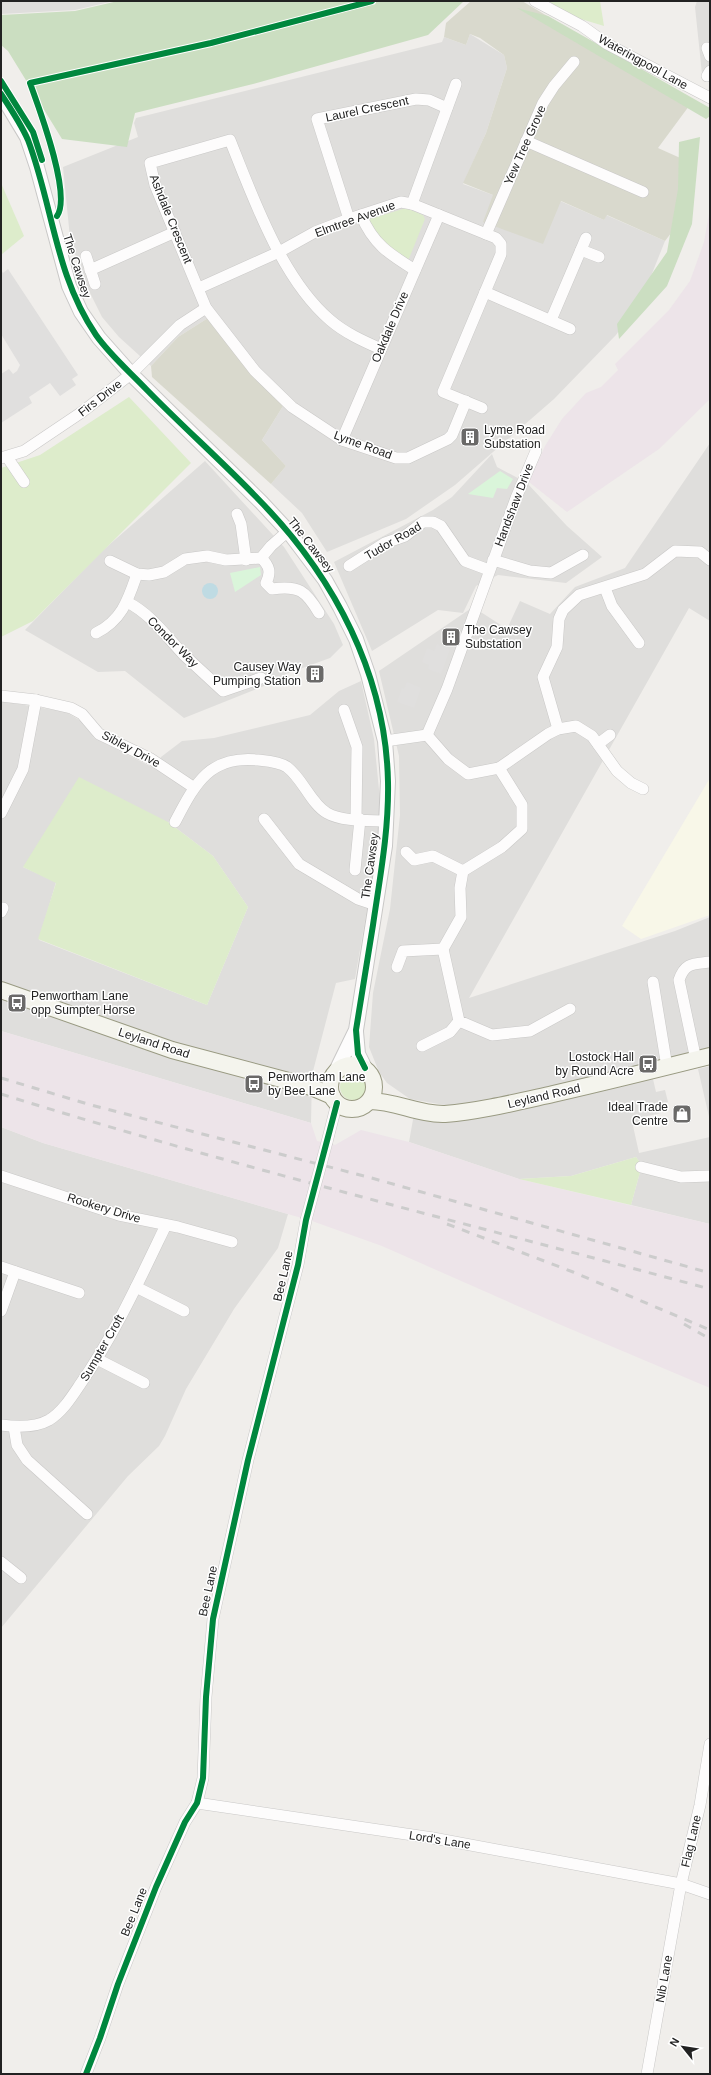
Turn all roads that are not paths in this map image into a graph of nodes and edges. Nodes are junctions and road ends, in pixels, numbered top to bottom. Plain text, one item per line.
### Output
1 (535, 1) edge
2 (574, 62) dead end
3 (456, 84) dead end
4 (1, 94) edge
5 (710, 98) edge
6 (447, 108) junction
7 (526, 141) junction
8 (643, 192) dead end
9 (412, 204) junction
10 (361, 214) junction
11 (439, 215) junction
12 (349, 219) junction
13 (174, 232) junction
14 (486, 234) junction
15 (586, 238) dead end
16 (581, 250) junction
17 (279, 252) junction
18 (86, 256) dead end
19 (599, 257) dead end
20 (90, 270) junction
21 (415, 270) junction
22 (95, 284) dead end
23 (199, 288) junction
24 (485, 292) junction
25 (206, 308) junction
26 (551, 320) junction
27 (570, 329) dead end
28 (381, 349) junction
29 (131, 374) junction
30 (466, 401) junction
31 (482, 408) dead end
32 (342, 440) junction
33 (536, 451) dead end
34 (4, 458) edge
35 (24, 482) dead end
36 (236, 514) dead end
37 (288, 531) junction
38 (583, 555) dead end
39 (261, 558) junction
40 (246, 560) junction
41 (710, 560) edge
42 (110, 561) dead end
43 (491, 565) junction
44 (349, 566) dead end
45 (137, 574) junction
46 (605, 588) junction
47 (127, 602) junction
48 (319, 613) dead end
49 (96, 632) dead end
50 (639, 643) dead end
51 (261, 678) dead end
52 (1, 696) edge
53 (36, 700) junction
54 (344, 710) dead end
55 (558, 729) junction
56 (610, 735) dead end
57 (427, 736) junction
58 (384, 741) junction
59 (598, 744) junction
60 (499, 768) junction
61 (193, 787) junction
62 (643, 789) dead end
63 (1, 813) edge
64 (264, 819) dead end
65 (358, 819) junction
66 (387, 821) junction
67 (175, 822) dead end
68 (406, 852) dead end
69 (355, 870) dead end
70 (463, 871) junction
71 (376, 905) junction
72 (443, 949) junction
73 (710, 962) edge
74 (397, 967) dead end
75 (653, 982) dead end
76 (1, 990) edge
77 (570, 1009) dead end
78 (459, 1020) junction
79 (356, 1030) junction
80 (422, 1046) dead end
81 (703, 1058) edge
82 (667, 1067) junction
83 (365, 1068) junction
84 (375, 1081) junction
85 (334, 1088) junction
86 (370, 1101) junction
87 (400, 1105) junction
88 (641, 1167) dead end
89 (1, 1176) edge
90 (710, 1176) edge
91 (166, 1225) junction
92 (232, 1242) dead end
93 (1, 1267) edge
94 (15, 1272) junction
95 (136, 1287) junction
96 (79, 1293) dead end
97 (1, 1311) edge
98 (184, 1311) dead end
99 (97, 1359) junction
100 (144, 1383) dead end
101 (1, 1425) edge
102 (14, 1427) junction
103 (87, 1514) dead end
104 (1, 1562) edge
105 (21, 1578) dead end
106 (710, 1744) edge
107 (197, 1803) junction
108 (681, 1884) junction
109 (710, 1894) edge
110 (86, 2074) edge
111 (647, 2074) edge

1 - 5 street, Wateringpool Lane
2 - 7 street, Yew Tree Grove
3 - 6 street
4 - 29 street, The Cawsey
6 - 9 street
6 - 12 street, Laurel Crescent
7 - 8 street
7 - 14 street, Yew Tree Grove
9 - 10 street, Elmtree Avenue
9 - 11 street, Elmtree Avenue
10 - 12 street, Elmtree Avenue
10 - 21 street
11 - 14 street, Elmtree Avenue
11 - 21 street, Oakdale Drive
12 - 17 street, Elmtree Avenue
13 - 17 street, Ashdale Crescent
13 - 20 street
13 - 23 street, Ashdale Crescent
14 - 24 street, Elmtree Avenue
15 - 16 street
16 - 19 street
16 - 26 street
17 - 23 street, Elmtree Avenue
17 - 28 street
18 - 20 street
20 - 22 street
21 - 28 street, Oakdale Drive
23 - 25 street, Lyme Road
24 - 26 street
24 - 30 street
25 - 29 street, Firs Drive
25 - 32 street, Lyme Road
26 - 27 street
28 - 32 street, Oakdale Drive
29 - 34 street, Firs Drive
29 - 37 street, The Cawsey
30 - 31 street
30 - 32 street, Lyme Road
33 - 43 street, Handshaw Drive
34 - 35 street
36 - 40 street
37 - 39 street
37 - 58 street, The Cawsey
38 - 43 street, Handshaw Drive
39 - 40 street
39 - 48 street
40 - 45 street
41 - 46 street
42 - 45 street
43 - 44 street, Tudor Road
43 - 57 street, Handshaw Drive
45 - 47 street
46 - 50 street
46 - 55 street
47 - 49 street
47 - 51 street, Condor Way
52 - 53 street, Sibley Drive
53 - 61 street, Sibley Drive
53 - 63 street
54 - 65 street
55 - 59 street
55 - 60 street
56 - 59 street
57 - 58 street
57 - 60 street
58 - 66 street, The Cawsey
59 - 62 street
60 - 70 street
61 - 65 street
61 - 67 street
64 - 71 street
65 - 66 street
65 - 69 street
66 - 71 street, The Cawsey
68 - 70 street
70 - 72 street
71 - 79 street, The Cawsey
72 - 74 street
72 - 78 street
73 - 81 street
75 - 82 street
76 - 85 main road, Leyland Road
77 - 78 street
78 - 80 street
79 - 83 street, The Cawsey
79 - 85 street, The Cawsey
81 - 82 main road, Leyland Road
82 - 87 main road, Leyland Road
83 - 84 main road
83 - 85 main road
84 - 86 main road
84 - 87 main road
85 - 86 main road
85 - 107 street, Bee Lane, bridge
86 - 87 main road, Leyland Road
88 - 90 street
89 - 91 street, Rookery Drive
91 - 92 street, Rookery Drive
91 - 95 street, Sumpter Croft
93 - 94 street
94 - 96 street
94 - 97 street
95 - 98 street
95 - 99 street, Sumpter Croft
99 - 100 street
99 - 102 street, Sumpter Croft
101 - 102 street, Sumpter Croft
102 - 103 street
104 - 105 street
106 - 108 street, Flag Lane
107 - 108 street, Lord's Lane
107 - 110 street, Bee Lane
108 - 109 street, Flag Lane
108 - 111 street, Nib Lane

